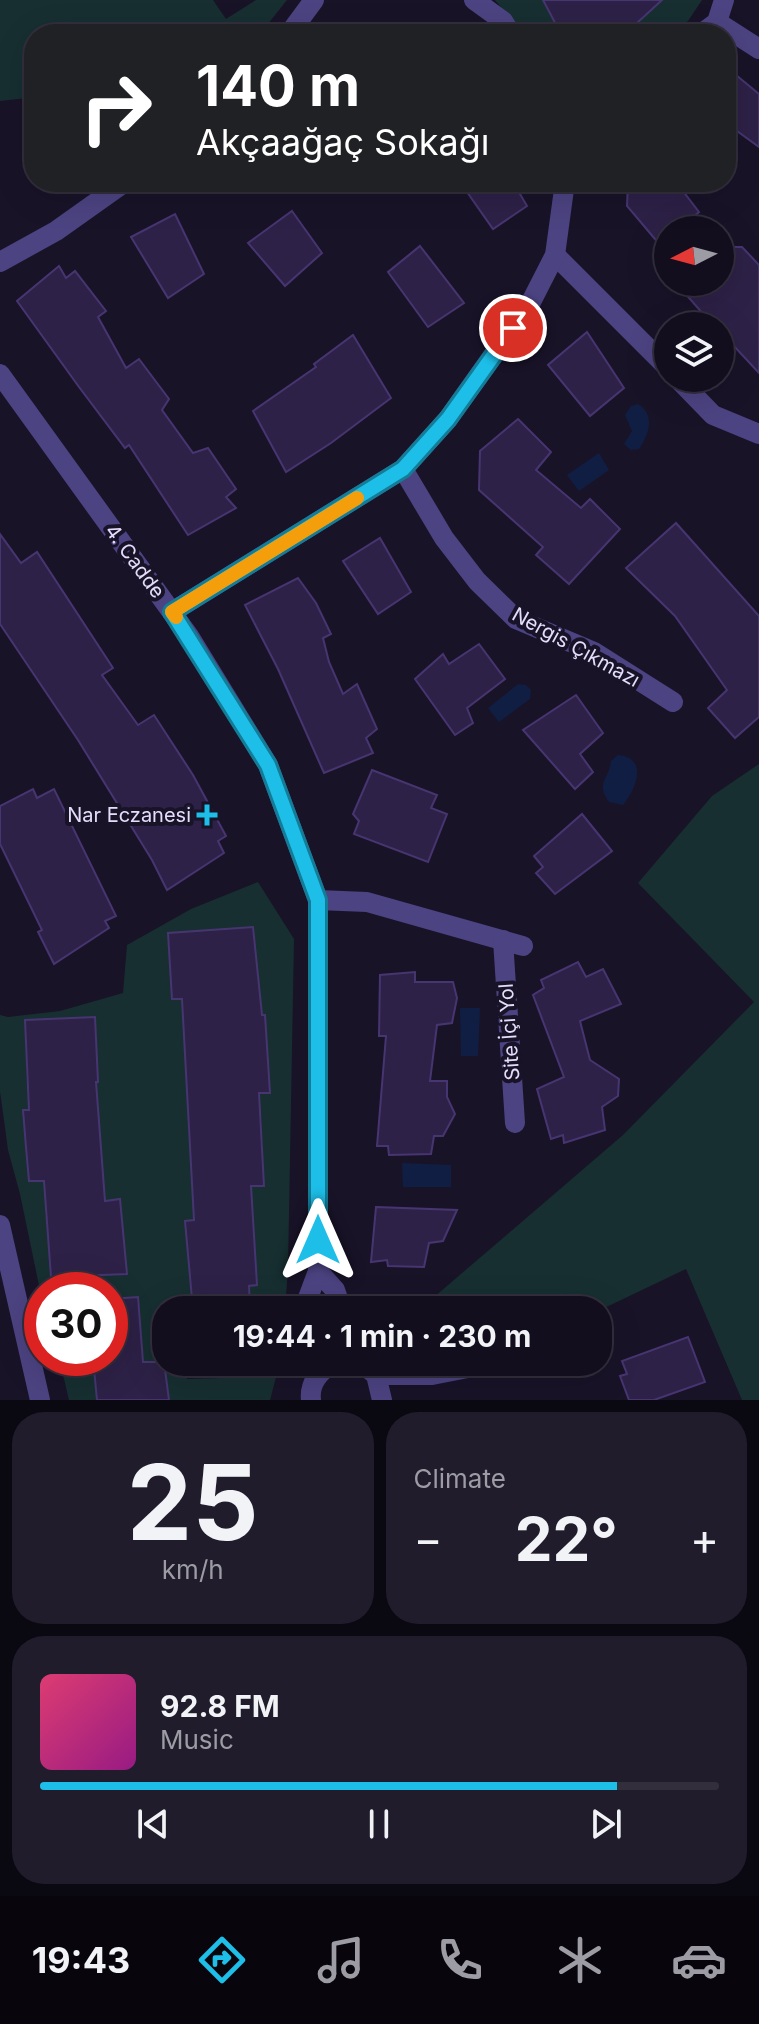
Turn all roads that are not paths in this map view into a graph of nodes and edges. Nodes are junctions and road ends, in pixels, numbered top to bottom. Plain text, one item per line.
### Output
1 (314, 0) edge
2 (474, 0) edge
3 (724, 0) edge
4 (296, 24) edge
5 (505, 24) edge
6 (711, 24) edge
7 (736, 39) edge
8 (759, 49) edge
9 (111, 192) edge
10 (564, 192) edge
11 (555, 255) junction
12 (0, 262) edge
13 (654, 354) edge
14 (0, 374) edge
15 (691, 392) edge
16 (759, 434) edge
17 (403, 469) junction
18 (172, 612) junction
19 (673, 702) dead end
20 (318, 900) junction
21 (503, 940) junction
22 (523, 946) dead end
23 (515, 1123) dead end
24 (0, 1225) edge
25 (318, 1271) junction
26 (309, 1296) edge
27 (337, 1296) edge
28 (318, 1376) edge
29 (372, 1376) edge
30 (308, 1398) edge
31 (383, 1399) edge
32 (40, 1400) edge

1 - 4 street
2 - 5 street
3 - 6 street
7 - 8 street
9 - 12 street
10 - 11 street
11 - 13 street
11 - 17 street
14 - 18 street, 4. Cadde
15 - 16 street
17 - 18 street
17 - 19 street, Nergis Çıkmazı
18 - 20 street, 4. Cadde
20 - 21 street
20 - 25 street, 4. Cadde
21 - 22 street
21 - 23 street, Site İçi Yol
24 - 32 street
25 - 26 street, 4. Cadde
25 - 27 street
28 - 30 street
29 - 31 street

